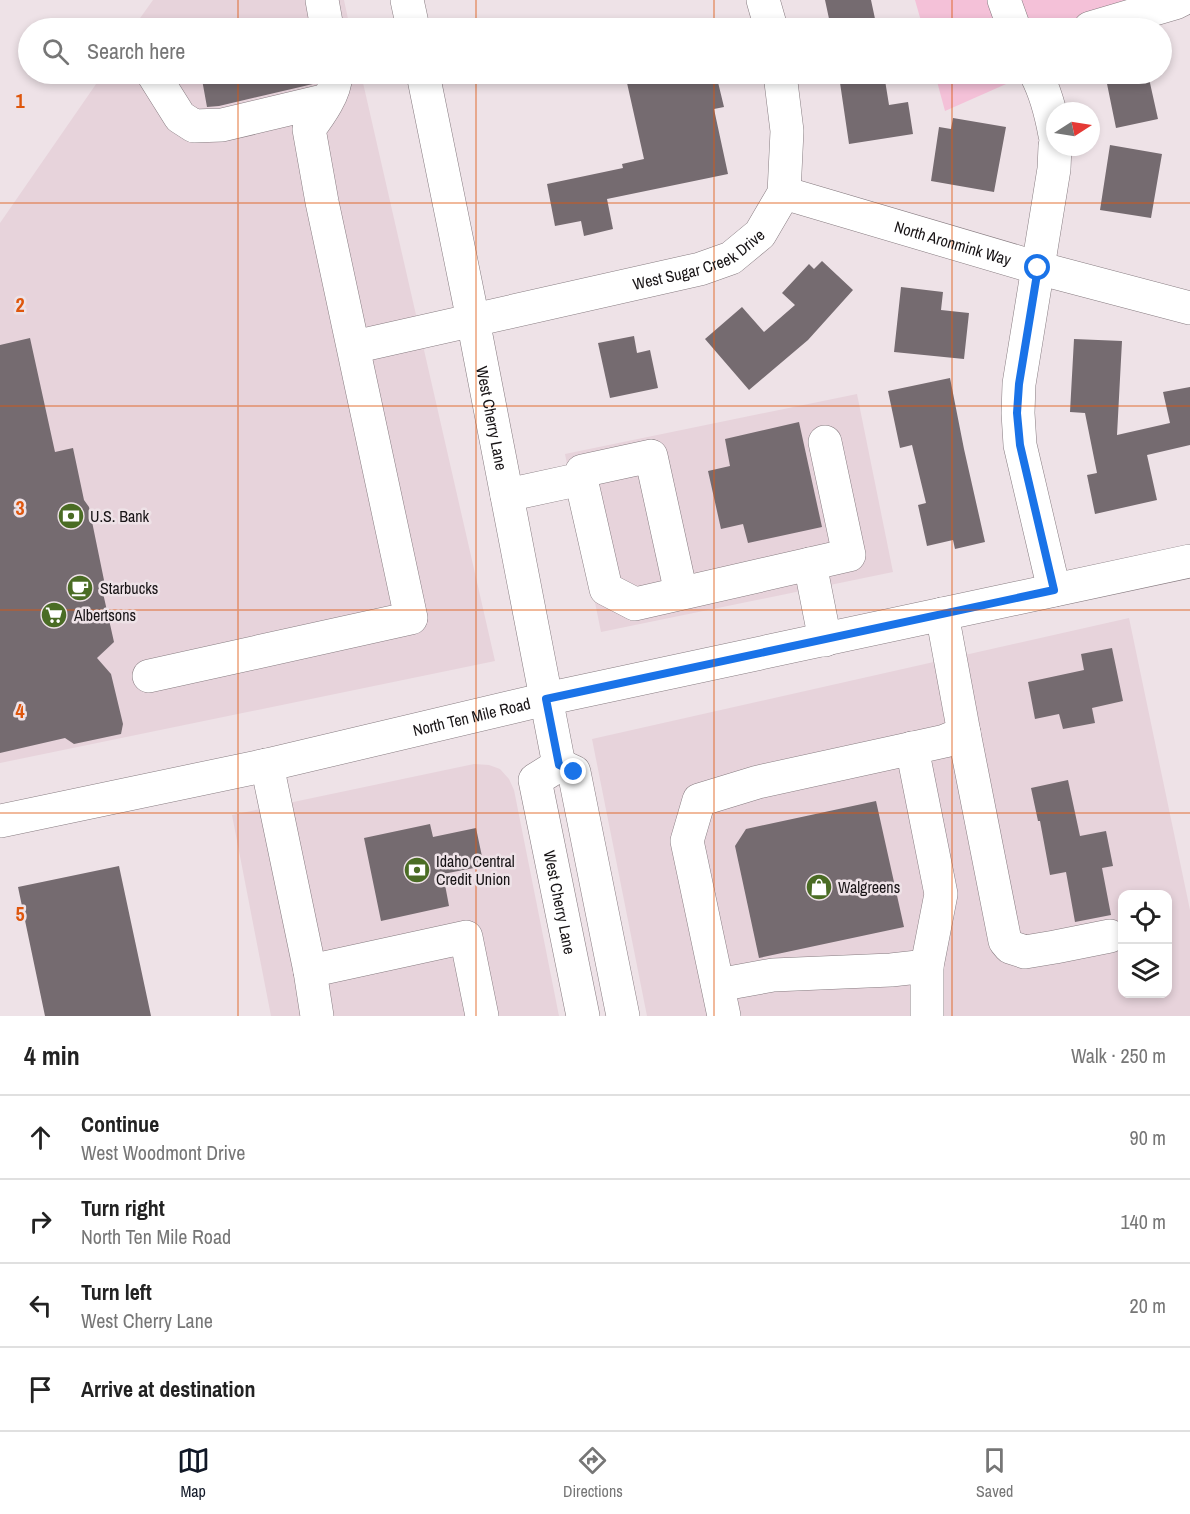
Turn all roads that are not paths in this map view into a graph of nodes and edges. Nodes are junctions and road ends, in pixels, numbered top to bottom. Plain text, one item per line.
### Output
1 (322, 0) edge
2 (407, 0) edge
3 (763, 0) edge
4 (1004, 0) edge
5 (1181, 0) edge
6 (325, 18) edge
7 (411, 18) edge
8 (768, 18) edge
9 (1010, 18) edge
10 (1124, 18) edge
11 (159, 84) edge
12 (425, 84) edge
13 (781, 84) edge
14 (1041, 84) edge
15 (331, 87) edge
16 (1048, 102) edge
17 (1055, 156) edge
18 (784, 193) junction
19 (1038, 268) junction
20 (1190, 308) edge
21 (473, 320) junction
22 (354, 347) junction
23 (825, 442) dead end
24 (581, 479) junction
25 (507, 495) junction
26 (1190, 561) edge
27 (810, 564) junction
28 (1054, 590) junction
29 (681, 593) junction
30 (942, 614) junction
31 (825, 640) junction
32 (148, 676) dead end
33 (546, 699) junction
34 (964, 733) junction
35 (912, 748) junction
36 (267, 765) junction
37 (559, 765) junction
38 (0, 821) edge
39 (1110, 936) dead end
40 (927, 966) junction
41 (310, 971) junction
42 (721, 1000) edge
43 (317, 1016) edge
44 (482, 1016) edge
45 (583, 1016) edge
46 (623, 1016) edge
47 (927, 1016) edge

1 - 6 main road
2 - 7 main road
3 - 8 main road
4 - 9 main road
5 - 10 main road
11 - 15 main road
12 - 21 main road, West Cherry Lane
13 - 18 main road, West Sugar Creek Drive
14 - 16 main road
15 - 22 main road
17 - 19 main road
18 - 19 main road, North Aronmink Way
18 - 21 main road, West Sugar Creek Drive
19 - 20 main road, North Aronmink Way
19 - 28 main road
21 - 22 main road, West Sugar Creek Drive
21 - 25 main road, West Cherry Lane
22 - 32 main road
23 - 27 main road
24 - 25 main road
24 - 29 main road
24 - 29 main road
25 - 33 main road, West Cherry Lane
26 - 28 main road, North Ten Mile Road
27 - 29 main road
27 - 31 main road
28 - 30 main road, North Ten Mile Road
30 - 31 main road, North Ten Mile Road
30 - 34 main road
31 - 33 main road, North Ten Mile Road
33 - 36 main road, North Ten Mile Road
33 - 37 main road, West Cherry Lane
34 - 35 main road
34 - 39 main road
35 - 40 main road
35 - 42 main road
36 - 38 main road, North Ten Mile Road
36 - 41 main road
37 - 45 main road, West Cherry Lane
37 - 46 main road
40 - 42 main road
40 - 47 main road
41 - 43 main road
41 - 44 main road

